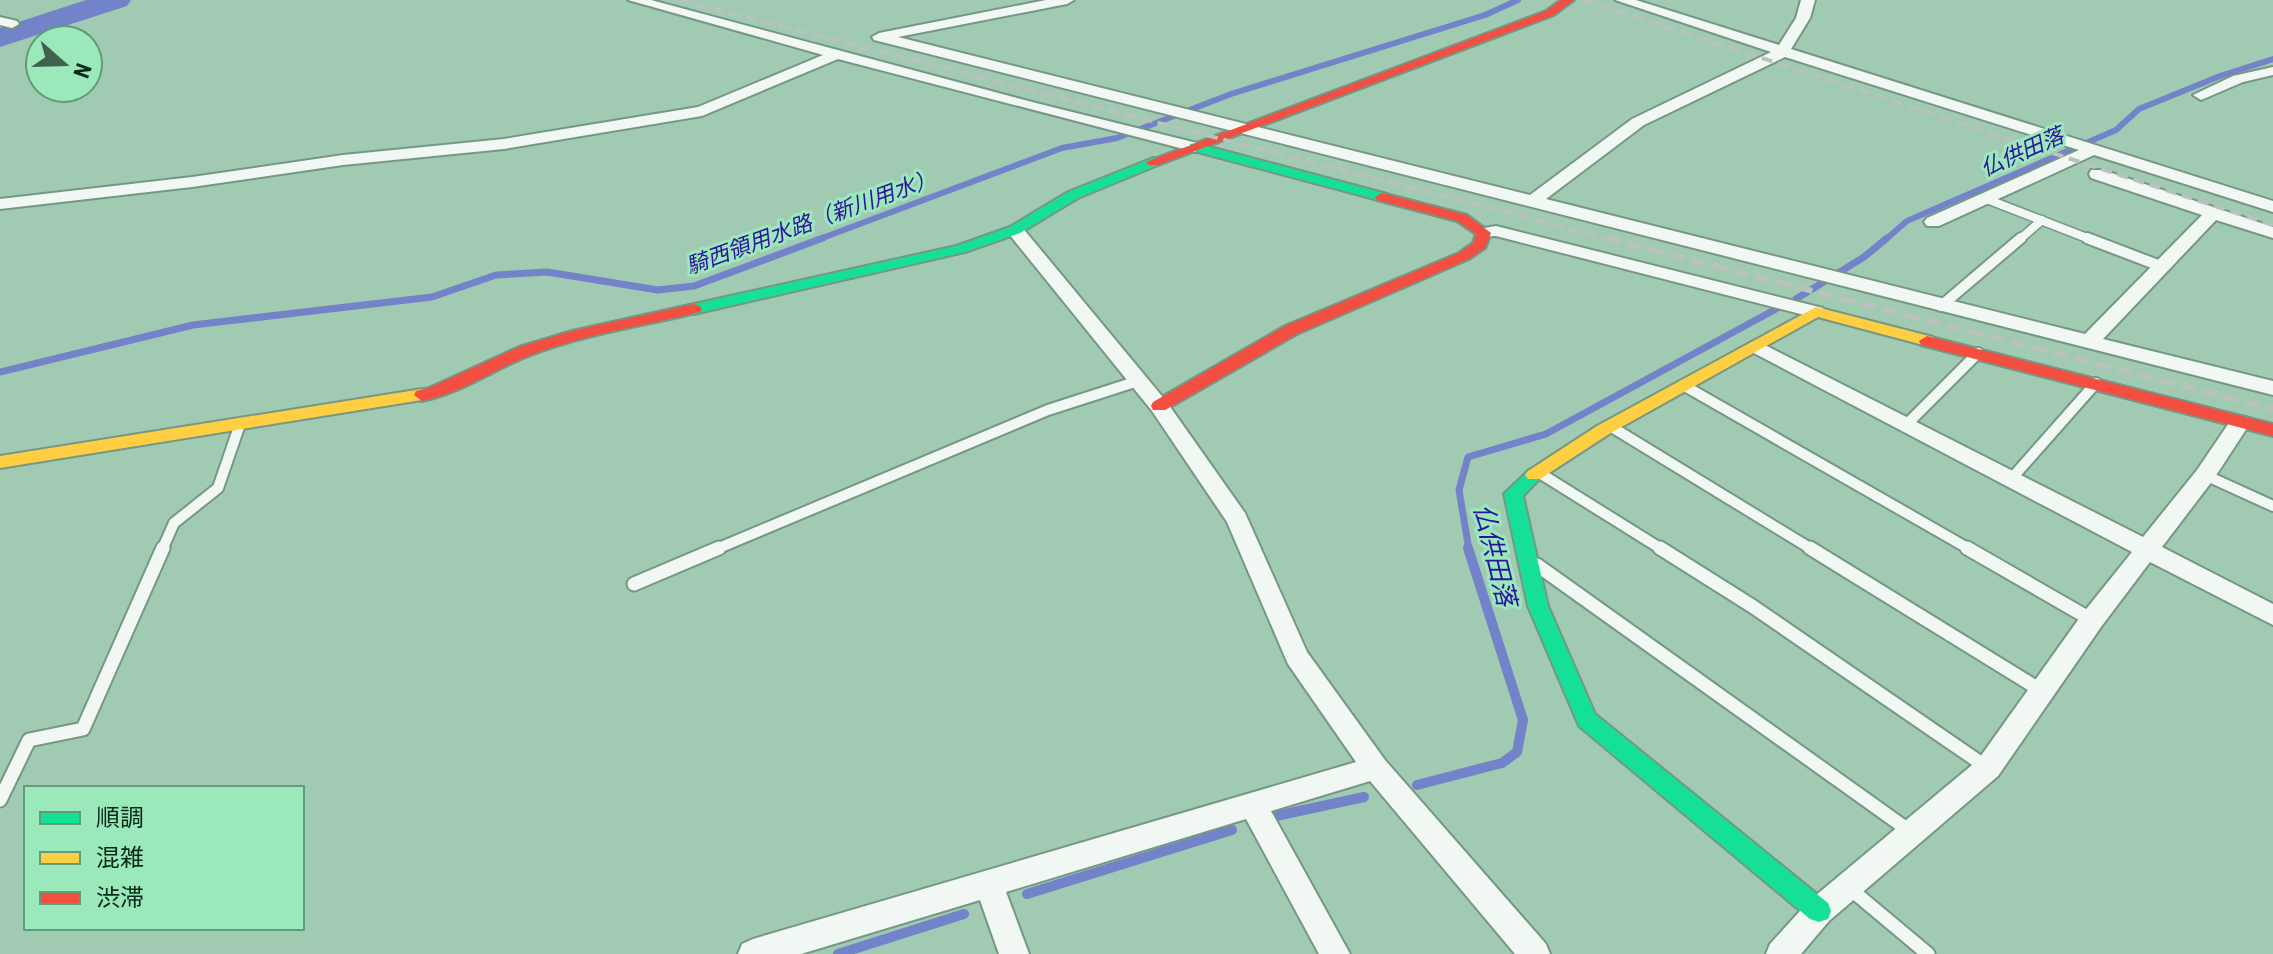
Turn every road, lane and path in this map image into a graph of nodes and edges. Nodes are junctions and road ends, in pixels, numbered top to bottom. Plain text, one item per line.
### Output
1 (635, 0) edge
2 (1067, 0) edge
3 (1568, 0) edge
4 (1622, 0) edge
5 (1808, 0) edge
6 (1782, 52) junction
7 (838, 54) junction
8 (2273, 71) edge
9 (2201, 95) dead end
10 (1244, 127) junction
11 (1195, 147) junction
12 (2090, 150) junction
13 (2097, 174) dead end
14 (1984, 198) junction
15 (1533, 201) junction
16 (0, 204) edge
17 (2273, 207) edge
18 (2213, 213) junction
19 (2042, 220) junction
20 (1933, 222) dead end
21 (1015, 230) junction
22 (1484, 233) junction
23 (2273, 233) edge
24 (2163, 267) junction
25 (1941, 306) junction
26 (1816, 312) junction
27 (2088, 343) junction
28 (1757, 347) junction
29 (1979, 353) junction
30 (1138, 381) junction
31 (2096, 383) junction
32 (1683, 385) junction
33 (2273, 388) edge
34 (1159, 406) junction
35 (241, 422) junction
36 (2240, 422) junction
37 (1908, 423) junction
38 (1610, 426) junction
39 (2273, 430) edge
40 (0, 462) edge
41 (1536, 471) junction
42 (2205, 475) junction
43 (2012, 478) junction
44 (2273, 506) edge
45 (2148, 549) junction
46 (1528, 559) junction
47 (634, 584) dead end
48 (2273, 615) edge
49 (2092, 620) junction
50 (2042, 691) junction
51 (1375, 768) junction
52 (1988, 768) junction
53 (0, 800) edge
54 (1253, 806) junction
55 (1911, 832) junction
56 (989, 885) junction
57 (1847, 887) junction
58 (1819, 911) junction
59 (769, 952) edge
60 (1014, 954) edge
61 (1335, 954) edge
62 (1535, 954) edge
63 (1781, 954) edge
64 (1928, 954) edge

1 - 7 street
2 - 10 street
3 - 10 street
4 - 6 street
5 - 6 street
6 - 12 street
6 - 15 street
7 - 11 street
7 - 16 street
8 - 9 street
10 - 11 street
10 - 15 street
11 - 21 street
11 - 22 street
12 - 14 street
12 - 17 street
13 - 18 street
14 - 19 lane
14 - 20 street
15 - 25 street
18 - 23 street
18 - 24 street
19 - 24 lane
19 - 25 lane
21 - 30 street
21 - 35 street
22 - 26 street
22 - 34 street
24 - 27 street
25 - 27 street
26 - 28 street
26 - 29 street
27 - 33 street
28 - 32 street
28 - 37 street
29 - 31 street
29 - 37 lane
30 - 34 street
30 - 47 lane
31 - 36 street
31 - 43 lane
32 - 38 street
32 - 49 lane
34 - 51 street
35 - 40 street
35 - 53 lane
36 - 39 street
36 - 42 street
37 - 43 street
38 - 41 street
38 - 50 lane
41 - 46 street
41 - 52 lane
42 - 44 lane
42 - 45 street
43 - 45 street
45 - 48 street
45 - 49 street
46 - 55 lane
46 - 58 street
49 - 50 street
50 - 52 street
51 - 54 street
51 - 62 street
52 - 55 street
54 - 56 street
54 - 61 street
55 - 57 street
56 - 59 street
56 - 60 street
57 - 58 street
57 - 64 lane
58 - 63 street

